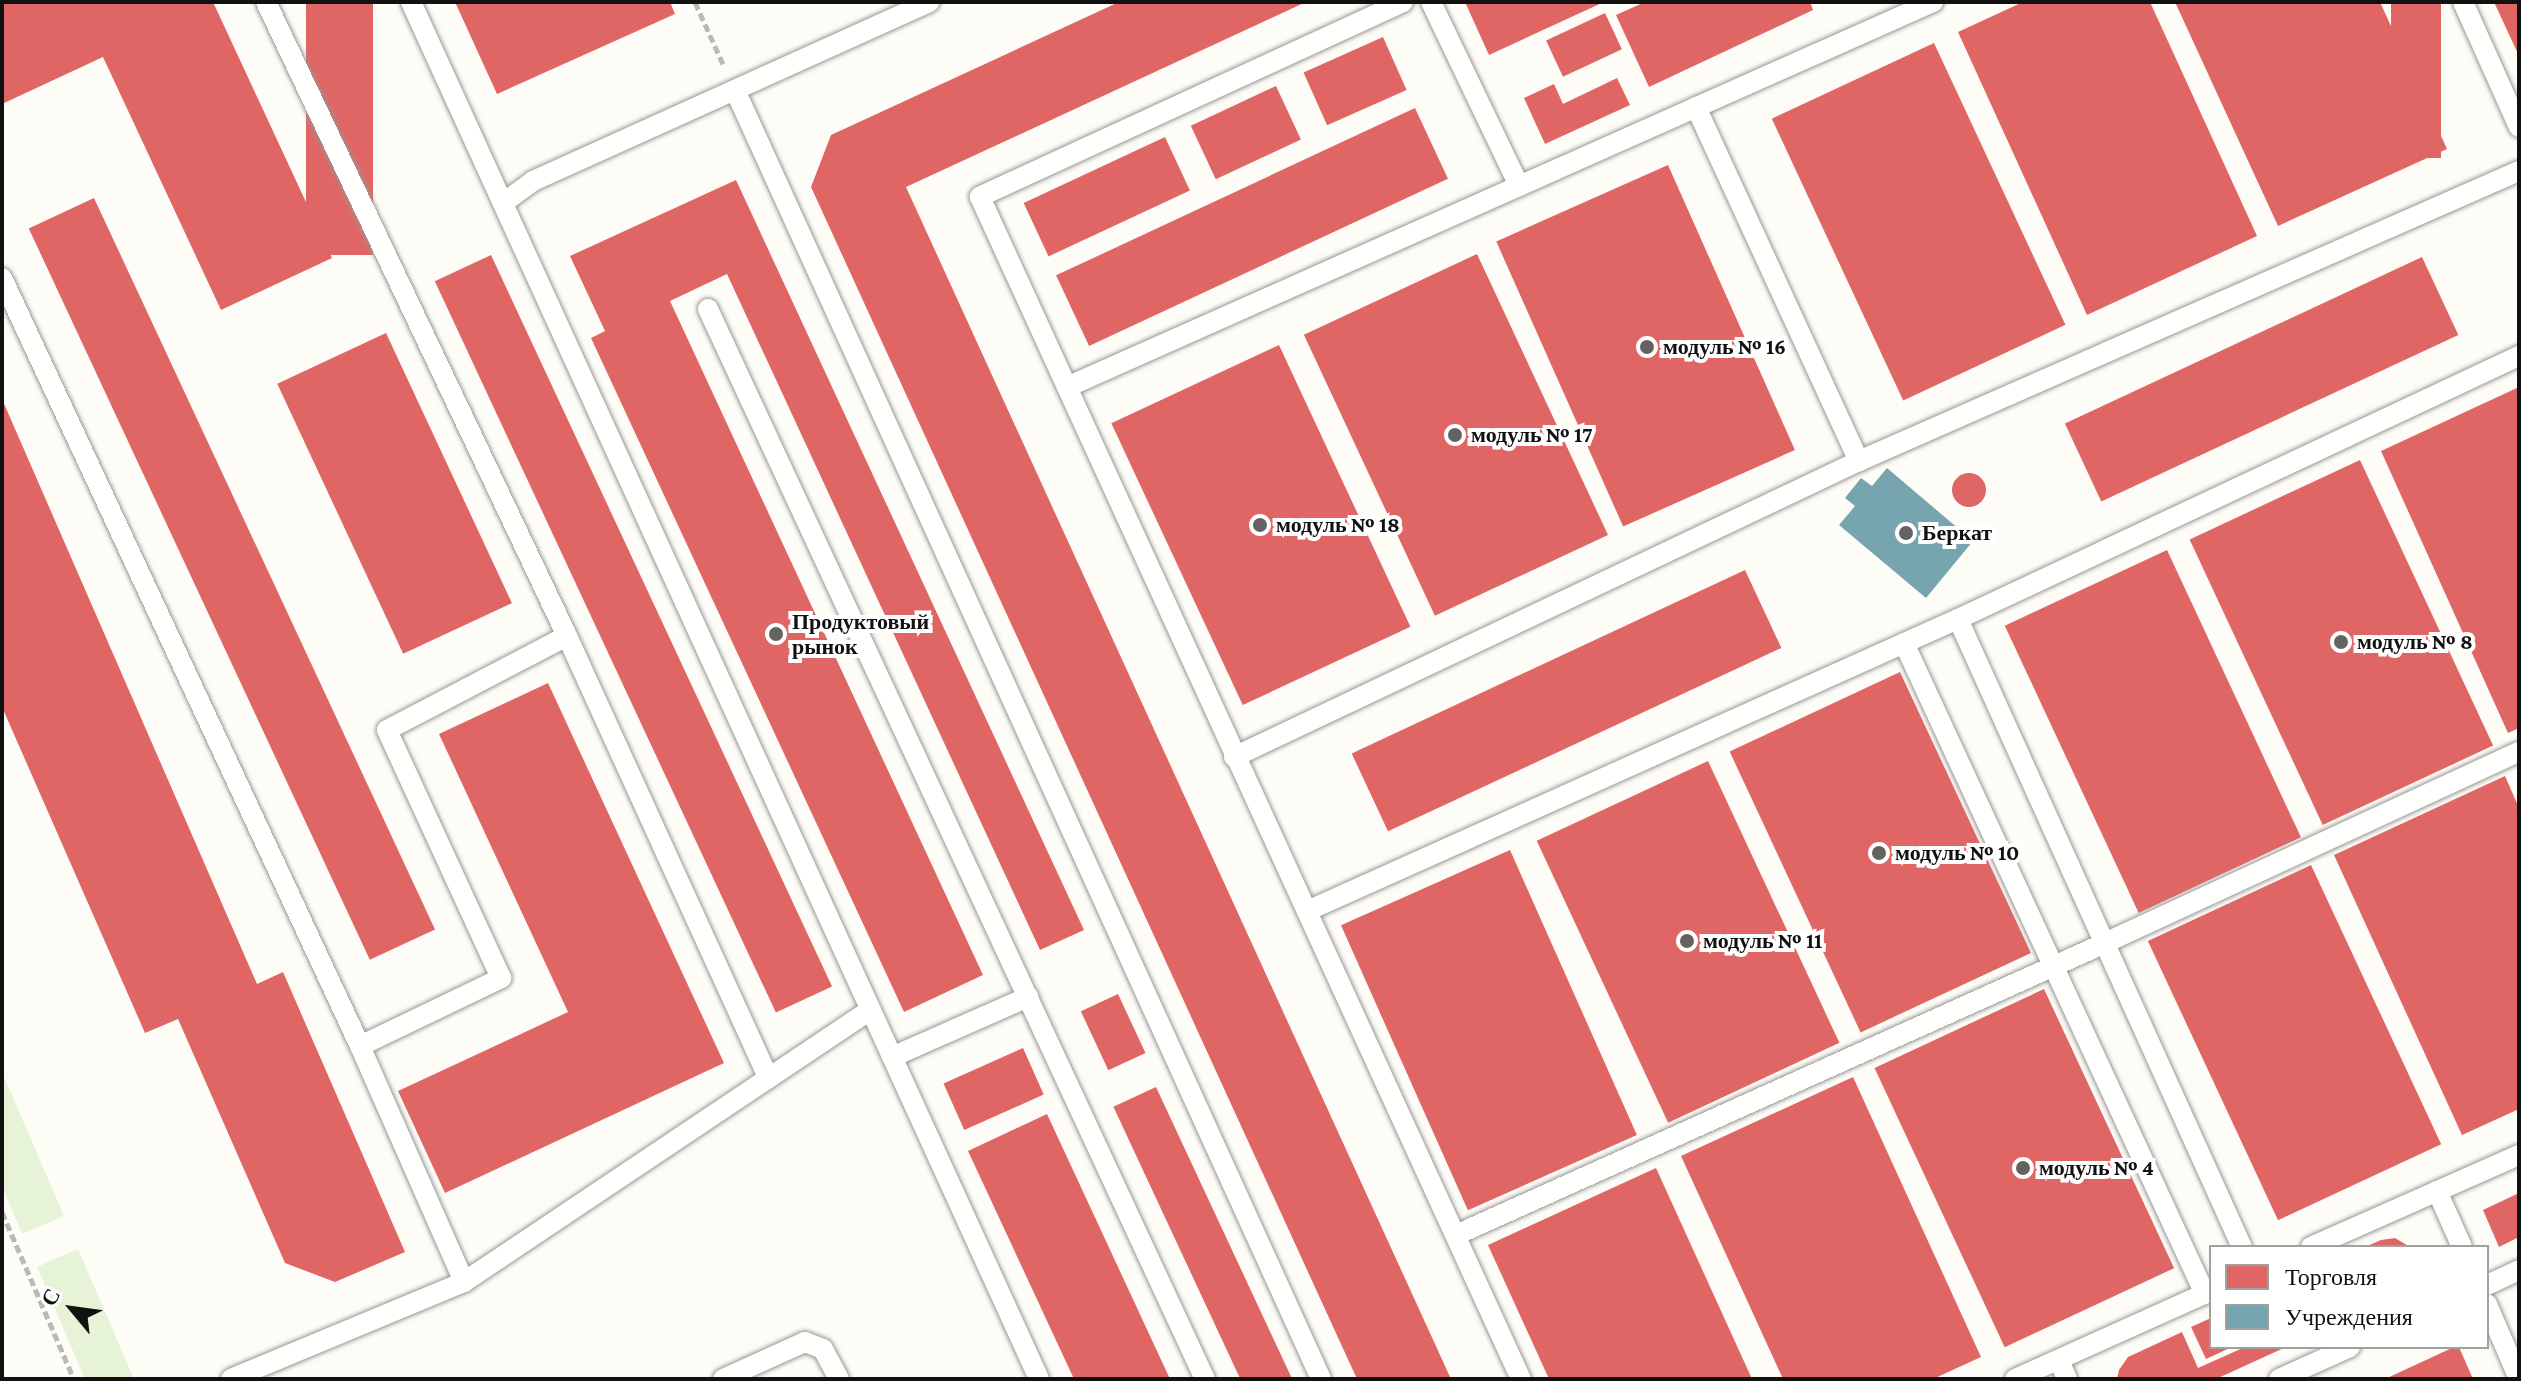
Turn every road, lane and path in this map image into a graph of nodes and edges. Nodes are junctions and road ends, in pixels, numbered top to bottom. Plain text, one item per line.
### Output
1 (266, 2) edge
2 (411, 2) edge
3 (695, 2) edge
4 (930, 2) edge
5 (1403, 2) edge
6 (1431, 2) edge
7 (1880, 2) edge
8 (1933, 2) edge
9 (2463, 2) edge
10 (1889, 22) junction
11 (735, 90) junction
12 (1696, 107) junction
13 (2519, 127) edge
14 (2519, 171) edge
15 (1519, 186) junction
16 (503, 203) junction
17 (2, 278) edge
18 (708, 309) dead end
19 (2519, 356) edge
20 (1067, 387) junction
21 (1859, 461) junction
22 (1958, 619) junction
23 (567, 636) junction
24 (1904, 643) junction
25 (2519, 752) edge
26 (1234, 757) junction
27 (1307, 911) junction
28 (2105, 943) junction
29 (2054, 967) junction
30 (1028, 997) junction
31 (870, 1010) junction
32 (360, 1046) junction
33 (892, 1057) junction
34 (768, 1078) junction
35 (2519, 1155) edge
36 (2437, 1191) junction
37 (2, 1212) edge
38 (1456, 1235) junction
39 (2241, 1245) edge
40 (2316, 1245) edge
41 (2461, 1245) edge
42 (2519, 1270) edge
43 (464, 1282) junction
44 (2489, 1284) edge
45 (2208, 1293) edge
46 (2489, 1309) edge
47 (2346, 1349) edge
48 (2059, 1360) junction
49 (74, 1379) edge
50 (231, 1379) edge
51 (723, 1379) edge
52 (839, 1379) edge
53 (1039, 1379) edge
54 (1205, 1379) edge
55 (1321, 1379) edge
56 (1521, 1379) edge
57 (2015, 1379) edge
58 (2067, 1379) edge
59 (2279, 1379) edge
60 (2519, 1379) edge

1 - 23 lane
2 - 16 lane
3 - 11 path
4 - 11 lane
5 - 20 lane
6 - 15 lane
7 - 10 lane
8 - 10 lane
9 - 13 lane
10 - 12 lane
11 - 16 lane
11 - 55 lane
12 - 15 lane
12 - 21 lane
14 - 21 lane
15 - 20 lane
16 - 31 lane
17 - 32 lane
18 - 30 lane
19 - 22 lane
20 - 26 lane
21 - 26 lane
22 - 24 lane
22 - 28 lane
23 - 32 lane
23 - 34 lane
24 - 27 lane
24 - 29 lane
25 - 28 lane
26 - 27 lane
27 - 38 lane
28 - 29 lane
28 - 39 lane
29 - 38 lane
29 - 45 lane
30 - 33 lane
30 - 54 lane
31 - 33 lane
31 - 34 lane
32 - 43 lane
33 - 53 lane
34 - 43 lane
35 - 36 lane
36 - 40 lane
36 - 41 lane
37 - 49 path
38 - 56 lane
42 - 44 lane
43 - 50 lane
45 - 48 lane
46 - 60 lane
47 - 59 lane
48 - 57 lane
48 - 58 lane
51 - 52 lane

